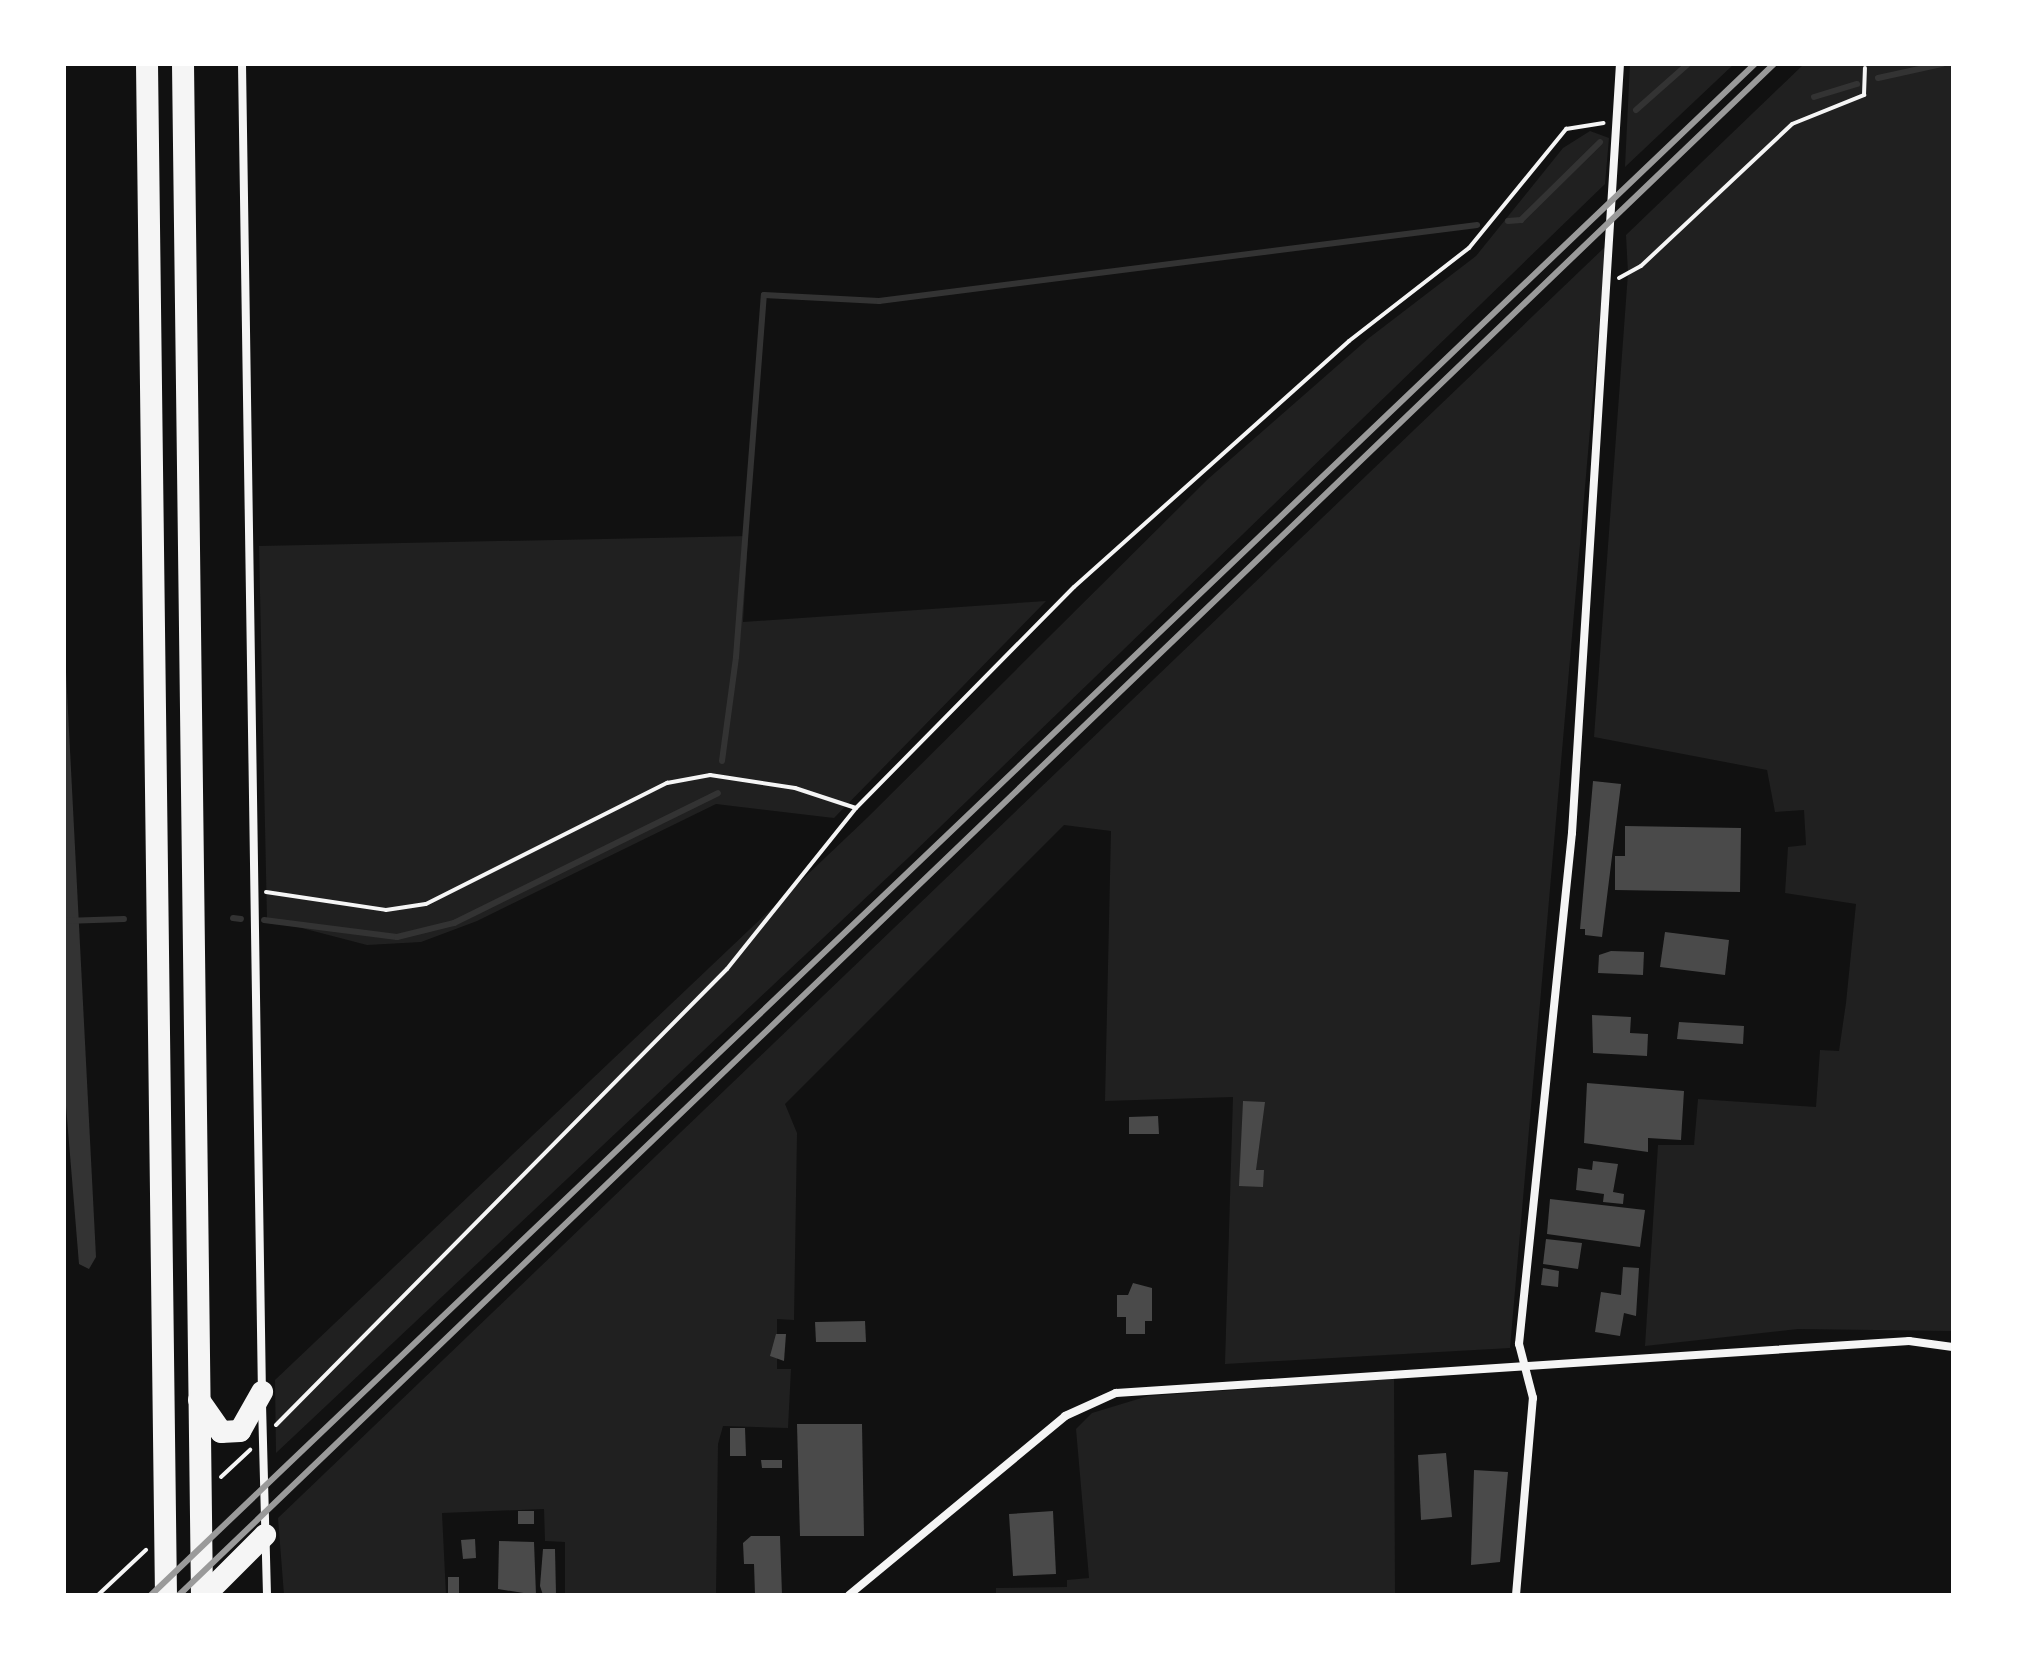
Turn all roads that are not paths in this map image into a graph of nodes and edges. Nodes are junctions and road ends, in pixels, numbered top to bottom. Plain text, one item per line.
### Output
1 (147, 64) edge
2 (183, 64) edge
3 (242, 64) edge
4 (1620, 64) edge
5 (1953, 1347) edge
6 (1524, 1366) junction
7 (262, 1392) junction
8 (198, 1400) junction
9 (265, 1535) junction
10 (166, 1595) edge
11 (204, 1595) edge
12 (267, 1595) edge
13 (849, 1595) edge
14 (1516, 1595) edge

1 - 10 highway
2 - 8 highway
3 - 7 street
4 - 6 street
5 - 6 street
6 - 13 street
6 - 14 street
7 - 8 highway
7 - 9 street
8 - 11 highway
9 - 11 highway
9 - 12 street

